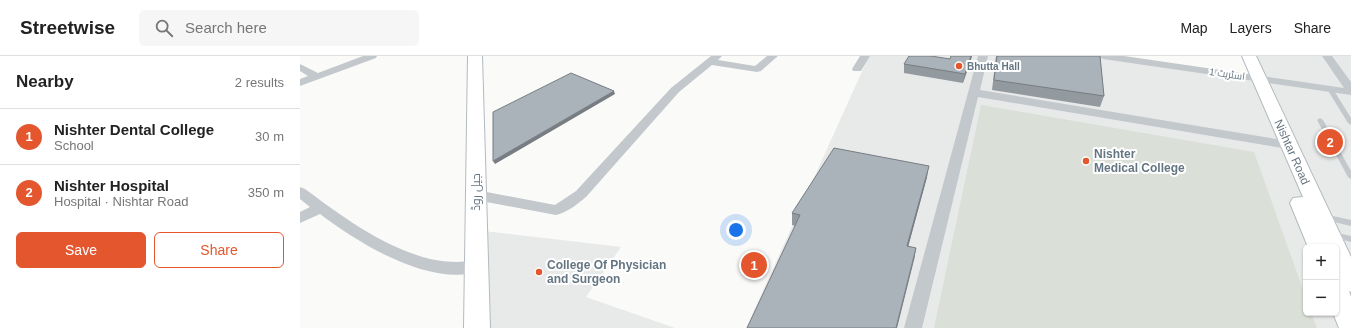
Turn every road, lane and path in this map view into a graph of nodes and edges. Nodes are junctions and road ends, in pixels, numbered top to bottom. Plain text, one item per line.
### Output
1 (372, 56) edge
2 (475, 56) edge
3 (772, 56) edge
4 (865, 56) edge
5 (983, 56) edge
6 (1103, 56) edge
7 (1240, 56) edge
8 (1249, 56) edge
9 (1327, 56) edge
10 (714, 59) edge
11 (300, 67) edge
12 (857, 69) dead end
13 (316, 76) junction
14 (1254, 78) junction
15 (300, 83) edge
16 (1330, 89) junction
17 (1351, 91) edge
18 (975, 93) junction
19 (1320, 120) dead end
20 (1351, 124) edge
21 (1282, 144) junction
22 (1351, 177) edge
23 (300, 192) edge
24 (476, 195) junction
25 (321, 208) junction
26 (300, 218) edge
27 (1351, 223) edge
28 (1326, 238) edge
29 (1351, 239) edge
30 (476, 267) junction
31 (1351, 283) edge
32 (1339, 297) edge
33 (1351, 326) edge
34 (477, 328) edge
35 (912, 328) edge

1 - 13 street
2 - 24 main road, جیل روڈ
3 - 10 street
4 - 12 street
5 - 18 street
6 - 14 street, اسٹریٹ 1
7 - 14 main road, Nishtar Road
8 - 14 main road, Nishtar Road
9 - 17 street
10 - 24 street
11 - 13 street
13 - 15 street
14 - 16 street, اسٹریٹ 1
14 - 21 main road, Nishtar Road
16 - 17 street, اسٹریٹ 1
16 - 20 lane
18 - 21 street
18 - 35 street
19 - 22 lane
21 - 28 main road, Nishtar Road
23 - 25 street
24 - 30 main road, جیل روڈ
25 - 26 street
25 - 30 street
27 - 28 lane
28 - 29 lane
28 - 31 main road, Nishtar Road
30 - 34 main road, جیل روڈ
32 - 33 main road

